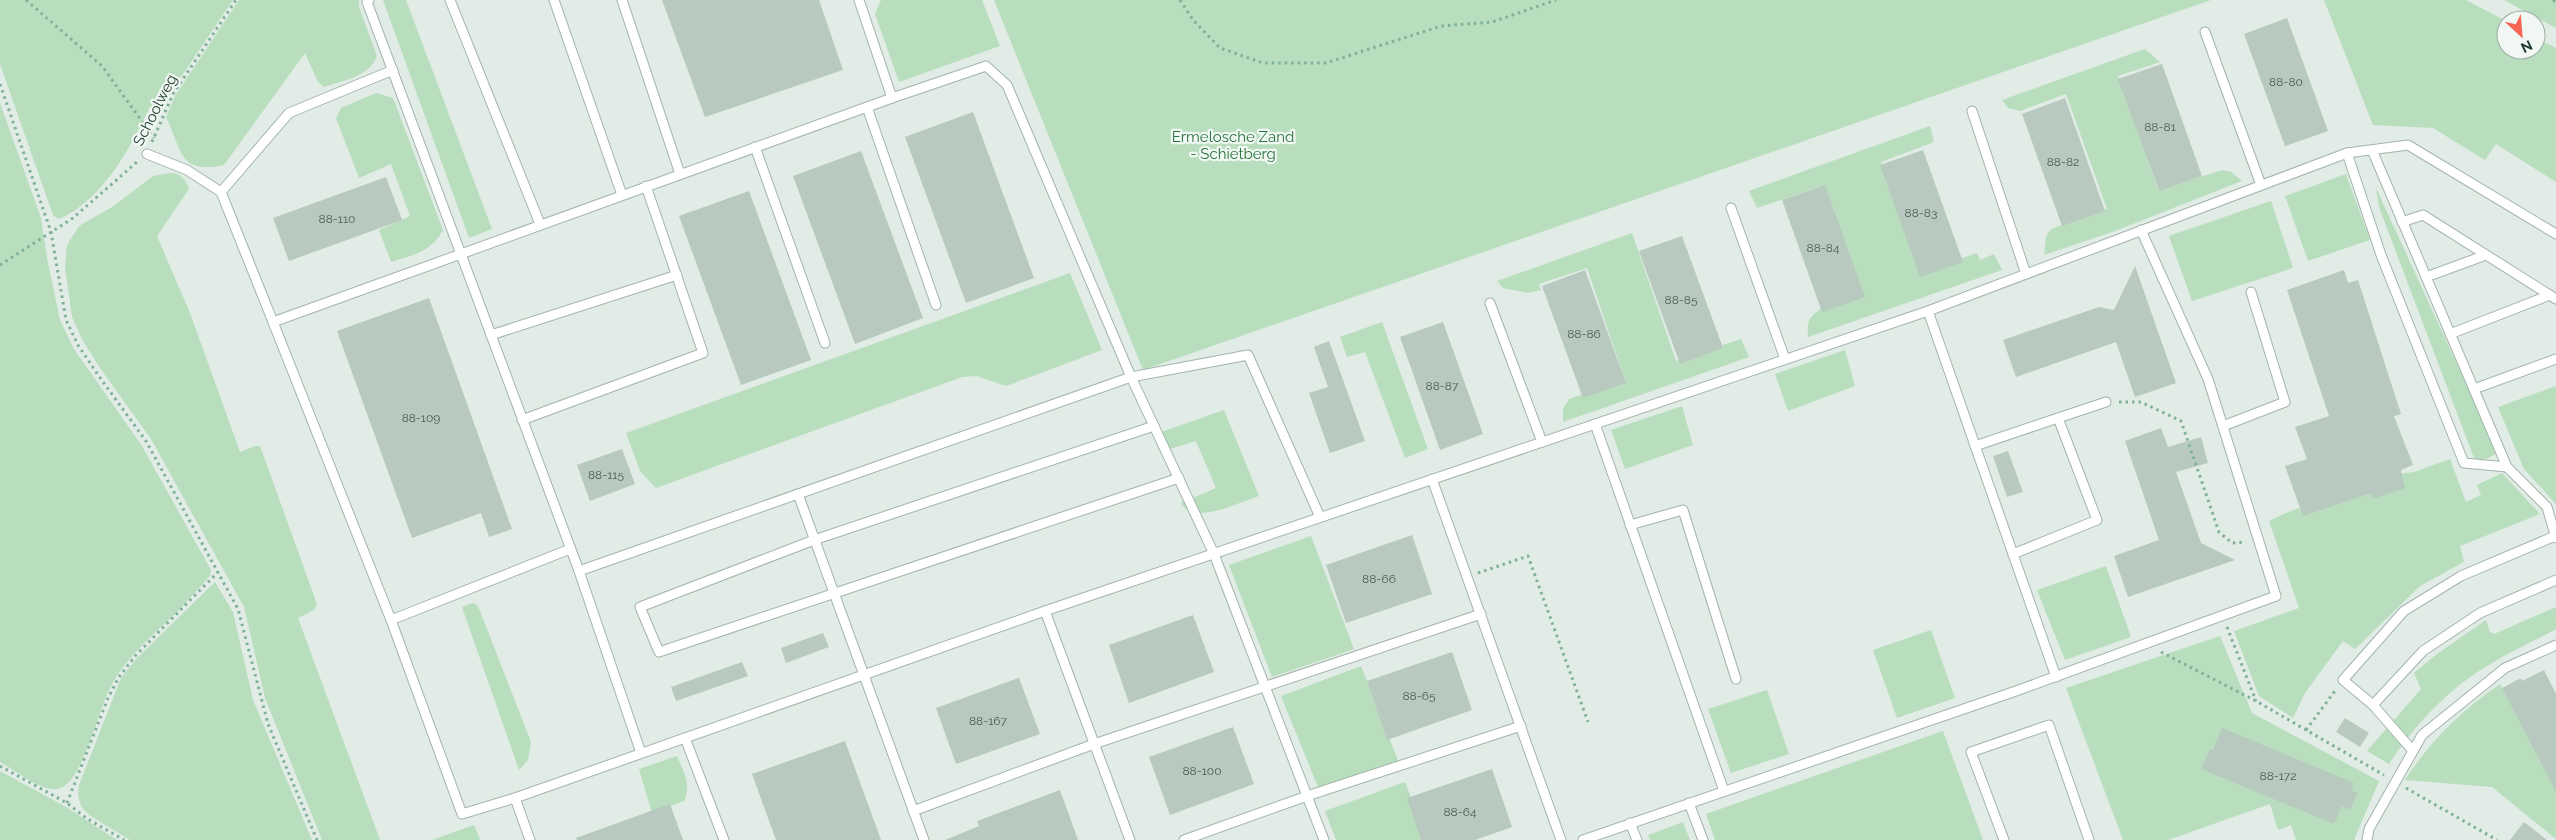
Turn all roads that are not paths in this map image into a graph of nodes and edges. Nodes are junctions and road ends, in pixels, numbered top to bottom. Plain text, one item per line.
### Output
1 (369, 0) edge
2 (450, 0) edge
3 (554, 0) edge
4 (622, 0) edge
5 (859, 0) edge
6 (2205, 32) dead end
7 (393, 70) junction
8 (892, 98) junction
9 (866, 107) junction
10 (1972, 111) dead end
11 (755, 147) junction
12 (2372, 150) junction
13 (2347, 153) junction
14 (147, 154) road end
15 (680, 174) junction
16 (646, 186) junction
17 (2261, 186) junction
18 (221, 192) junction
19 (622, 195) junction
20 (1730, 208) dead end
21 (2402, 222) junction
22 (540, 224) junction
23 (2142, 230) junction
24 (2556, 234) edge
25 (460, 253) junction
26 (2486, 255) junction
27 (2026, 274) junction
28 (677, 275) junction
29 (2426, 277) junction
30 (2251, 292) dead end
31 (2553, 297) edge
32 (1490, 304) dead end
33 (936, 305) dead end
34 (1928, 310) junction
35 (273, 322) junction
36 (2450, 334) junction
37 (490, 336) junction
38 (825, 343) dead end
39 (1785, 359) junction
40 (2556, 359) edge
41 (1131, 377) junction
42 (2474, 389) junction
43 (2106, 402) road end
44 (2058, 418) junction
45 (522, 420) junction
46 (1595, 424) junction
47 (1154, 426) junction
48 (2223, 426) junction
49 (1542, 442) junction
50 (1975, 446) junction
51 (2507, 467) junction
52 (1178, 478) junction
53 (1432, 479) junction
54 (798, 494) junction
55 (1320, 517) junction
56 (1630, 524) junction
57 (2556, 537) edge
58 (814, 540) junction
59 (570, 549) junction
60 (1214, 554) junction
61 (2013, 554) junction
62 (579, 571) junction
63 (2556, 580) edge
64 (833, 593) junction
65 (1045, 611) junction
66 (1481, 614) junction
67 (391, 620) junction
68 (2556, 645) edge
69 (862, 676) junction
70 (2056, 677) junction
71 (1736, 680) dead end
72 (1265, 686) junction
73 (2373, 705) junction
74 (1521, 726) junction
75 (685, 738) junction
76 (1094, 744) junction
77 (2413, 751) junction
78 (641, 753) junction
79 (1724, 791) junction
80 (1307, 796) junction
81 (515, 798) junction
82 (1689, 803) junction
83 (913, 811) junction
84 (1630, 823) junction
85 (2086, 839) edge
86 (530, 840) edge
87 (724, 840) edge
88 (924, 840) edge
89 (1130, 840) edge
90 (1184, 840) edge
91 (1324, 840) edge
92 (1561, 840) edge
93 (1583, 840) edge
94 (1637, 840) edge
95 (1703, 840) edge
96 (2004, 840) edge
97 (2367, 840) edge

1 - 7 lane
2 - 22 lane
3 - 19 lane
4 - 15 lane
5 - 8 lane
6 - 17 lane
7 - 18 lane
7 - 25 lane
8 - 9 lane
8 - 41 lane
9 - 11 lane
9 - 33 lane
10 - 27 lane
11 - 15 lane
11 - 38 lane
12 - 13 lane
12 - 21 lane
12 - 24 lane
13 - 17 lane
13 - 51 lane
14 - 18 lane
15 - 16 lane
16 - 19 lane
16 - 28 lane
17 - 23 lane
18 - 35 lane
19 - 22 lane
20 - 39 lane
21 - 26 lane
21 - 29 lane
22 - 25 lane
23 - 27 lane
23 - 48 lane
25 - 35 lane
25 - 37 lane
26 - 29 lane
26 - 31 lane
27 - 34 lane
28 - 37 lane
28 - 45 lane
29 - 36 lane
30 - 48 lane
31 - 36 lane
32 - 49 lane
34 - 39 lane
34 - 50 lane
35 - 67 lane
36 - 42 lane
37 - 45 lane
39 - 46 lane
40 - 42 lane
41 - 47 lane
41 - 54 lane
41 - 55 lane
42 - 51 lane
43 - 44 lane
44 - 50 lane
44 - 61 lane
45 - 59 lane
46 - 49 lane
46 - 56 lane
47 - 52 lane
47 - 58 lane
48 - 70 lane
49 - 53 lane
50 - 61 lane
51 - 57 lane
52 - 60 lane
52 - 64 lane
53 - 55 lane
53 - 66 lane
54 - 58 lane
54 - 62 lane
55 - 60 lane
56 - 71 lane
56 - 79 lane
57 - 73 lane
58 - 64 lane
58 - 64 lane
59 - 62 lane
59 - 67 lane
60 - 65 lane
60 - 72 lane
61 - 70 lane
62 - 78 lane
63 - 73 lane
64 - 69 lane
65 - 69 lane
65 - 76 lane
66 - 72 lane
66 - 74 lane
67 - 81 lane
68 - 77 lane
69 - 75 lane
69 - 83 lane
70 - 79 lane
72 - 76 lane
72 - 80 lane
73 - 77 lane
74 - 80 lane
74 - 92 lane
75 - 78 lane
75 - 87 lane
76 - 83 lane
76 - 89 lane
77 - 97 lane
78 - 81 lane
79 - 82 lane
80 - 90 lane
80 - 91 lane
81 - 86 lane
82 - 84 lane
82 - 95 lane
83 - 88 lane
84 - 93 lane
84 - 94 lane
85 - 96 lane

